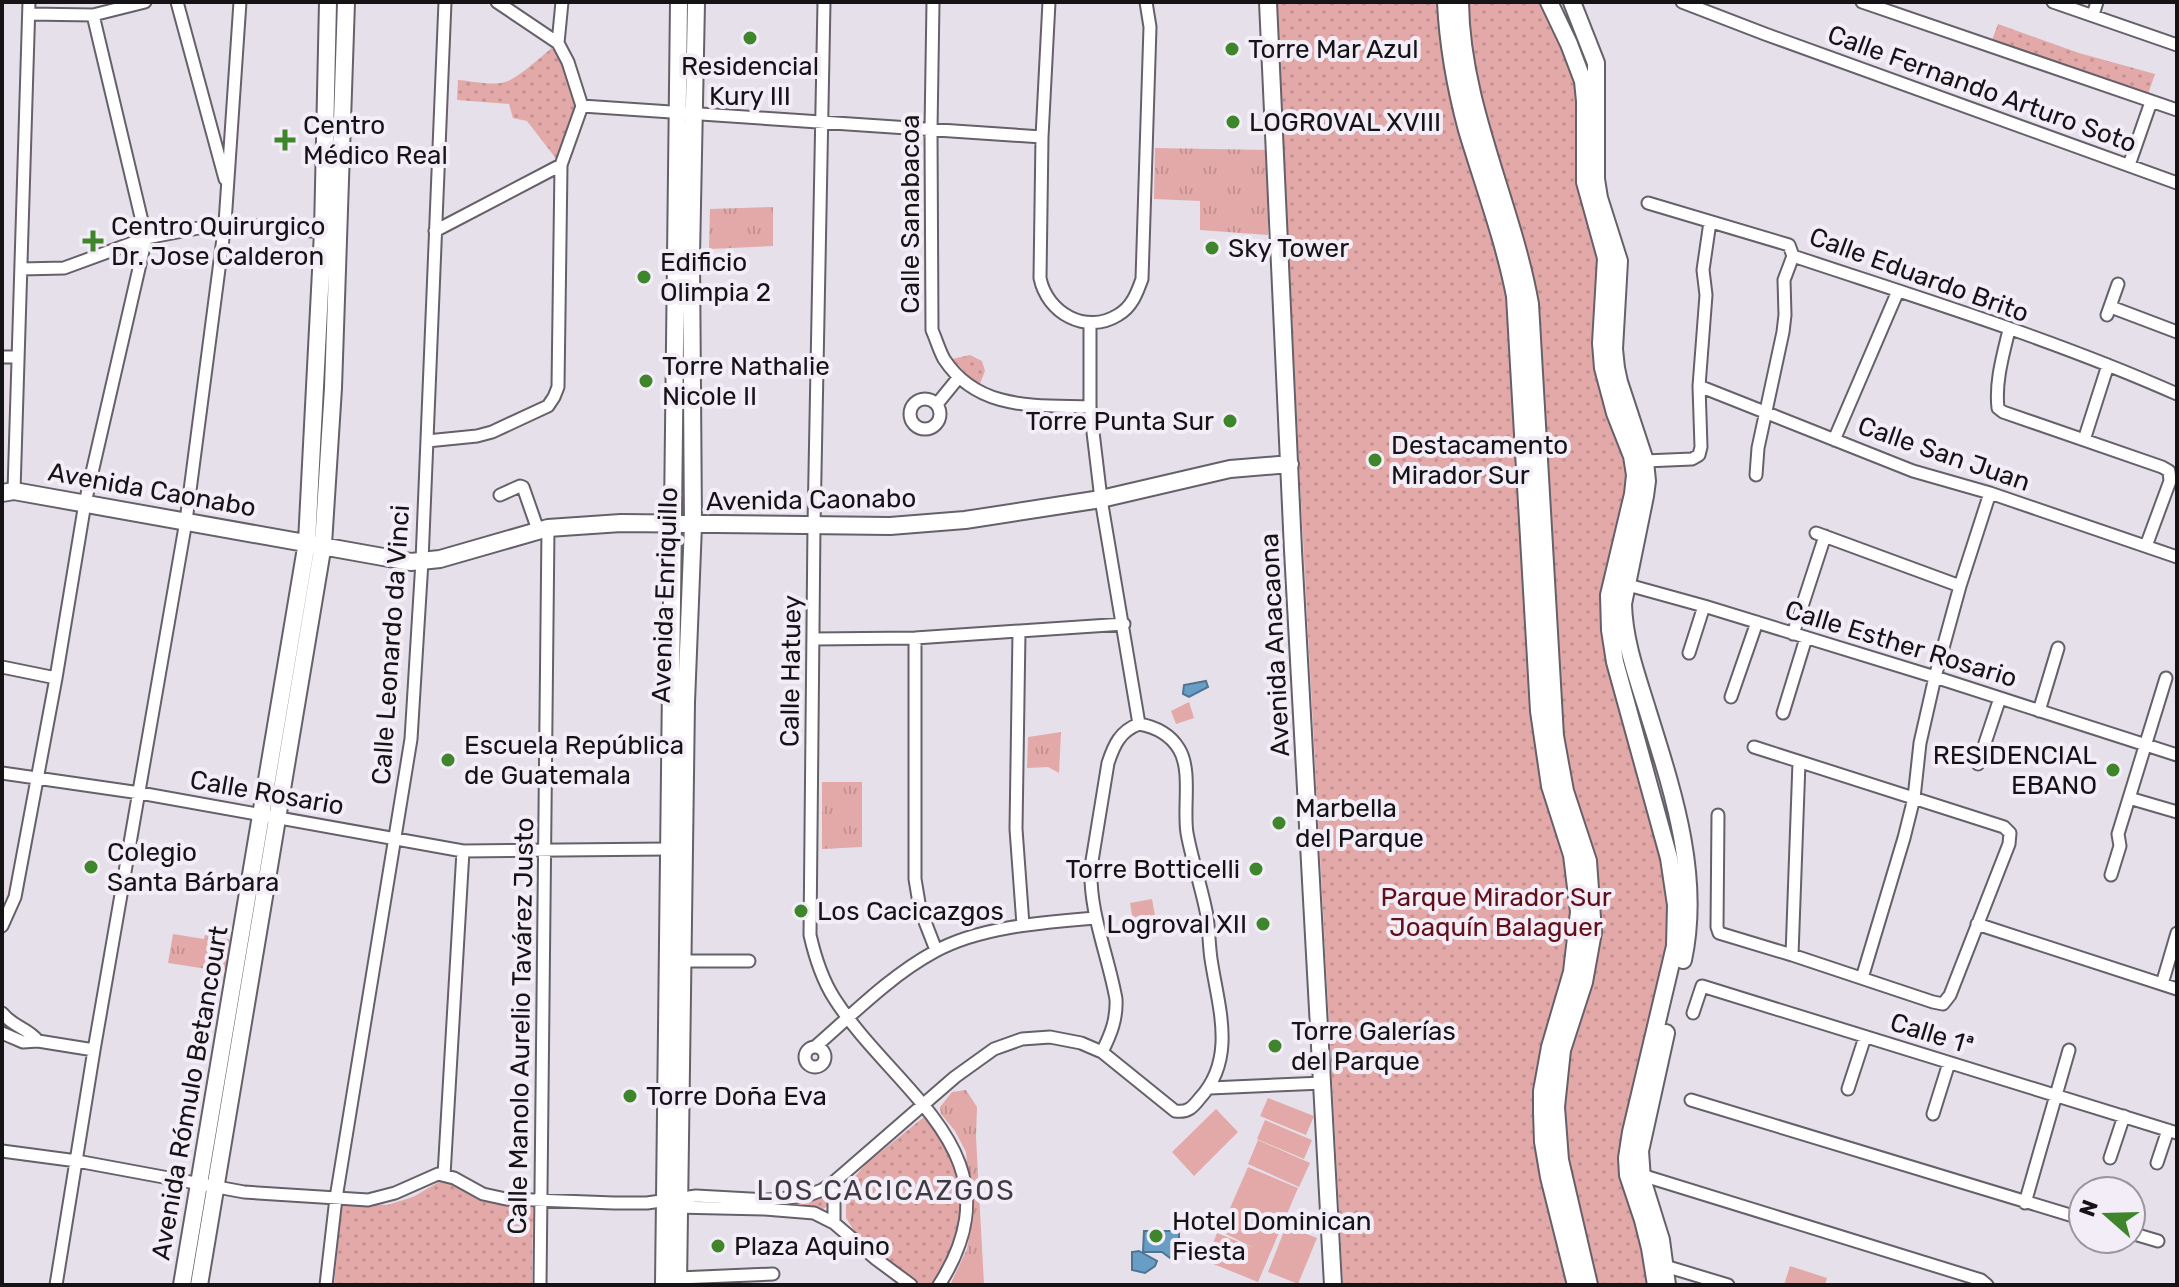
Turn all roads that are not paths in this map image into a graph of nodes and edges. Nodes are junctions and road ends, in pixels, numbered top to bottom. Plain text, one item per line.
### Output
1 (145, 2) edge
2 (177, 2) edge
3 (240, 2) edge
4 (328, 2) edge
5 (346, 2) edge
6 (445, 2) edge
7 (497, 2) edge
8 (562, 2) edge
9 (679, 2) edge
10 (696, 2) edge
11 (824, 2) edge
12 (933, 2) edge
13 (1049, 2) edge
14 (1146, 2) edge
15 (1268, 2) edge
16 (1446, 2) edge
17 (1460, 2) edge
18 (1549, 2) edge
19 (1572, 2) edge
20 (1682, 2) edge
21 (1862, 2) edge
22 (2053, 2) edge
23 (2097, 2) edge
24 (29, 8) edge
25 (93, 15) junction
26 (2093, 15) junction
27 (558, 43) junction
28 (2177, 45) edge
29 (2151, 102) junction
30 (582, 106) junction
31 (2177, 110) edge
32 (678, 112) junction
33 (695, 113) junction
34 (821, 122) junction
35 (931, 130) junction
36 (1042, 137) junction
37 (561, 165) junction
38 (2129, 165) junction
39 (2177, 183) edge
40 (228, 191) junction
41 (1648, 203) dead end
42 (1710, 222) junction
43 (225, 223) junction
44 (435, 231) junction
45 (323, 232) junction
46 (146, 238) junction
47 (1793, 256) junction
48 (21, 269) junction
49 (2118, 284) dead end
50 (1898, 291) junction
51 (1096, 322) junction
52 (2009, 330) junction
53 (2177, 332) edge
54 (2, 357) edge
55 (18, 357) junction
56 (2108, 365) junction
57 (325, 373) junction
58 (959, 377) junction
59 (1699, 386) junction
60 (2177, 394) edge
61 (937, 404) dead end
62 (1090, 407) junction
63 (1767, 411) junction
64 (1834, 440) junction
65 (2084, 440) junction
66 (427, 441) junction
67 (1645, 461) junction
68 (1290, 464) junction
69 (1756, 475) dead end
70 (2174, 478) edge
71 (8, 492) edge
72 (1990, 493) junction
73 (500, 495) dead end
74 (1101, 499) junction
75 (85, 503) junction
76 (186, 521) junction
77 (672, 524) junction
78 (693, 525) junction
79 (814, 525) junction
80 (543, 529) junction
81 (315, 543) junction
82 (2146, 546) junction
83 (2177, 557) edge
84 (422, 561) junction
85 (1628, 585) junction
86 (1960, 586) junction
87 (1611, 589) junction
88 (1704, 606) junction
89 (1757, 622) junction
90 (1124, 624) junction
91 (1019, 632) junction
92 (1793, 634) junction
93 (915, 638) junction
94 (1806, 638) junction
95 (813, 639) junction
96 (2058, 648) dead end
97 (1689, 653) dead end
98 (2, 667) edge
99 (1935, 677) junction
100 (56, 678) junction
101 (2166, 678) dead end
102 (1731, 697) dead end
103 (2000, 698) junction
104 (678, 703) junction
105 (2039, 711) junction
106 (1783, 713) dead end
107 (1139, 724) junction
108 (2145, 746) junction
109 (1754, 747) dead end
110 (2177, 755) edge
111 (1799, 762) junction
112 (1978, 764) dead end
113 (2, 773) edge
114 (37, 779) junction
115 (140, 793) junction
116 (1914, 798) junction
117 (2129, 798) junction
118 (2177, 812) edge
119 (1718, 815) dead end
120 (269, 816) junction
121 (395, 838) junction
122 (668, 849) junction
123 (545, 850) junction
124 (463, 851) junction
125 (2111, 875) dead end
126 (1095, 918) junction
127 (1977, 924) junction
128 (1023, 925) junction
129 (2, 926) edge
130 (2177, 933) edge
131 (936, 950) junction
132 (1792, 955) junction
133 (683, 961) junction
134 (749, 961) dead end
135 (1862, 978) junction
136 (2162, 984) junction
137 (2177, 989) edge
138 (2, 1013) edge
139 (1693, 1013) dead end
140 (848, 1018) junction
141 (2, 1033) edge
142 (1865, 1037) junction
143 (38, 1041) junction
144 (815, 1047) dead end
145 (94, 1050) junction
146 (2069, 1050) dead end
147 (1102, 1052) junction
148 (1949, 1063) junction
149 (1323, 1083) junction
150 (1210, 1088) junction
151 (1848, 1089) dead end
152 (2056, 1095) junction
153 (1691, 1100) dead end
154 (924, 1104) junction
155 (1933, 1114) dead end
156 (2124, 1116) junction
157 (2173, 1132) edge
158 (2, 1151) edge
159 (2110, 1158) dead end
160 (77, 1161) junction
161 (2157, 1163) dead end
162 (1634, 1172) junction
163 (444, 1175) junction
164 (834, 1182) junction
165 (207, 1186) junction
166 (336, 1198) junction
167 (541, 1202) junction
168 (672, 1203) junction
169 (2025, 1203) junction
170 (2067, 1215) edge
171 (834, 1223) junction
172 (2147, 1238) edge
173 (2158, 1241) dead end
174 (1665, 1266) junction
175 (773, 1274) dead end
176 (674, 1283) edge
177 (56, 1285) edge
178 (182, 1285) edge
179 (199, 1285) edge
180 (326, 1285) edge
181 (540, 1285) edge
182 (911, 1285) edge
183 (939, 1285) edge
184 (1333, 1285) edge
185 (1576, 1285) edge
186 (1589, 1285) edge
187 (1656, 1285) edge
188 (1667, 1285) edge
189 (1728, 1285) edge
190 (1987, 1285) edge

1 - 25 street
2 - 40 street
3 - 40 street
4 - 45 street, Avenida Rómulo Betancourt
5 - 57 street, Avenida Rómulo Betancourt
6 - 44 street, Calle Leonardo da Vinci
7 - 27 street
8 - 27 street
9 - 32 street, Avenida Enriquillo
10 - 33 street, Avenida Enriquillo
11 - 34 street, Calle Hatuey
12 - 35 street, Calle Sanabacoa
13 - 36 street
14 - 51 street
15 - 68 street, Avenida Anacaona
16 - 185 street
17 - 186 street
18 - 87 street
19 - 67 street
20 - 38 street, Calle Fernando Arturo Soto
21 - 29 street
22 - 26 street
23 - 26 street
24 - 25 street
24 - 48 street
25 - 46 street
26 - 28 street
27 - 30 street
29 - 31 street
29 - 38 street
30 - 32 street
30 - 37 street
32 - 33 street
32 - 77 street, Avenida Enriquillo
33 - 34 street
33 - 78 street, Avenida Enriquillo
34 - 35 street
34 - 79 street, Calle Hatuey
35 - 36 street
35 - 58 street, Calle Sanabacoa
36 - 51 street
37 - 44 street
37 - 66 street
38 - 39 street, Calle Fernando Arturo Soto
40 - 43 street
41 - 42 street, Calle Eduardo Brito
42 - 47 street, Calle Eduardo Brito
42 - 59 street
43 - 45 street
43 - 46 street
43 - 76 street
44 - 66 street, Calle Leonardo da Vinci
45 - 57 street, Avenida Rómulo Betancourt
46 - 48 street
46 - 75 street
47 - 50 street, Calle Eduardo Brito
47 - 63 street
48 - 55 street
49 - 53 street
50 - 52 street, Calle Eduardo Brito
50 - 64 street
51 - 62 street
52 - 56 street, Calle Eduardo Brito
52 - 65 street
54 - 55 street
55 - 71 street
56 - 60 street, Calle Eduardo Brito
56 - 65 street
57 - 81 street, Avenida Rómulo Betancourt
58 - 61 street
58 - 62 street, Calle Sanabacoa
59 - 63 street, Calle San Juan
59 - 67 street
62 - 74 street
63 - 64 street, Calle San Juan
63 - 69 street
64 - 72 street, Calle San Juan
65 - 70 street
66 - 84 street, Calle Leonardo da Vinci
67 - 85 street
68 - 74 street, Avenida Caonabo
68 - 149 street, Avenida Anacaona
70 - 82 street
71 - 75 street, Avenida Caonabo
72 - 82 street, Calle San Juan
72 - 86 street
73 - 80 street, Calle Manolo Aurelio Tavárez Justo
74 - 79 street, Avenida Caonabo
74 - 90 street
75 - 76 street, Avenida Caonabo
75 - 100 street
76 - 81 street, Avenida Caonabo
76 - 115 street
77 - 78 street, Avenida Caonabo
77 - 80 street, Avenida Caonabo
77 - 104 street, Avenida Enriquillo
78 - 79 street, Avenida Caonabo
78 - 104 street, Avenida Enriquillo
79 - 95 street, Calle Hatuey
80 - 84 street, Avenida Caonabo
80 - 123 street, Calle Manolo Aurelio Tavárez Justo
81 - 84 street, Avenida Caonabo
81 - 120 street, Avenida Rómulo Betancourt
82 - 83 street, Calle San Juan
84 - 121 street, Calle Leonardo da Vinci
85 - 87 street, Calle Esther Rosario
85 - 88 street, Calle Esther Rosario
85 - 162 street
86 - 92 street
86 - 99 street
87 - 162 street
88 - 89 street, Calle Esther Rosario
88 - 97 street
89 - 92 street, Calle Esther Rosario
89 - 102 street
90 - 91 street
90 - 107 street
91 - 93 street
91 - 128 street
92 - 94 street, Calle Esther Rosario
93 - 95 street
93 - 131 street
94 - 99 street, Calle Esther Rosario
94 - 106 street
95 - 140 street, Calle Hatuey
96 - 105 street
98 - 100 street
99 - 103 street, Calle Esther Rosario
99 - 116 street
100 - 114 street
101 - 108 street
103 - 105 street, Calle Esther Rosario
103 - 112 street
104 - 122 street, Avenida Enriquillo
104 - 133 street, Avenida Enriquillo
105 - 108 street, Calle Esther Rosario
107 - 126 street
107 - 150 street
108 - 110 street, Calle Esther Rosario
108 - 117 street
109 - 111 street
111 - 116 street
111 - 132 street
113 - 114 street, Calle Rosario
114 - 115 street, Calle Rosario
114 - 129 street
115 - 120 street, Calle Rosario
115 - 145 street
116 - 127 street
116 - 135 street
117 - 118 street
117 - 125 street
119 - 132 street
120 - 121 street, Calle Rosario
120 - 165 street, Avenida Rómulo Betancourt
121 - 124 street, Calle Rosario
121 - 166 street, Calle Leonardo da Vinci
122 - 123 street, Calle Rosario
122 - 168 street, Avenida Enriquillo
123 - 124 street, Calle Rosario
123 - 167 street, Calle Manolo Aurelio Tavárez Justo
124 - 163 street
126 - 128 street
126 - 147 street
127 - 135 street
127 - 136 street
128 - 131 street
130 - 136 street
131 - 140 street
132 - 135 street
133 - 134 street
133 - 168 street, Avenida Enriquillo
136 - 137 street
138 - 143 street
139 - 142 street, Calle 1ª
140 - 144 street
140 - 154 street, Calle Hatuey
141 - 143 street
142 - 148 street, Calle 1ª
142 - 151 street
143 - 145 street
145 - 160 street
146 - 152 street
147 - 150 street
147 - 154 street
148 - 152 street, Calle 1ª
148 - 155 street
149 - 150 street
149 - 184 street, Avenida Anacaona
152 - 156 street, Calle 1ª
152 - 169 street
153 - 169 street
154 - 164 street
154 - 183 street, Calle Hatuey
156 - 157 street, Calle 1ª
156 - 159 street
157 - 161 street
158 - 160 street
160 - 165 street
160 - 177 street
162 - 174 street
162 - 187 street
162 - 190 street
163 - 166 street
163 - 167 street
164 - 168 street
164 - 171 street
165 - 166 street
165 - 178 street, Avenida Rómulo Betancourt
165 - 179 street, Avenida Rómulo Betancourt
166 - 180 street, Calle Leonardo da Vinci
167 - 168 street
167 - 181 street, Calle Manolo Aurelio Tavárez Justo
168 - 171 street
168 - 176 street, Avenida Enriquillo
169 - 170 street
171 - 182 street
172 - 173 street
174 - 188 street
174 - 189 street
175 - 176 street

